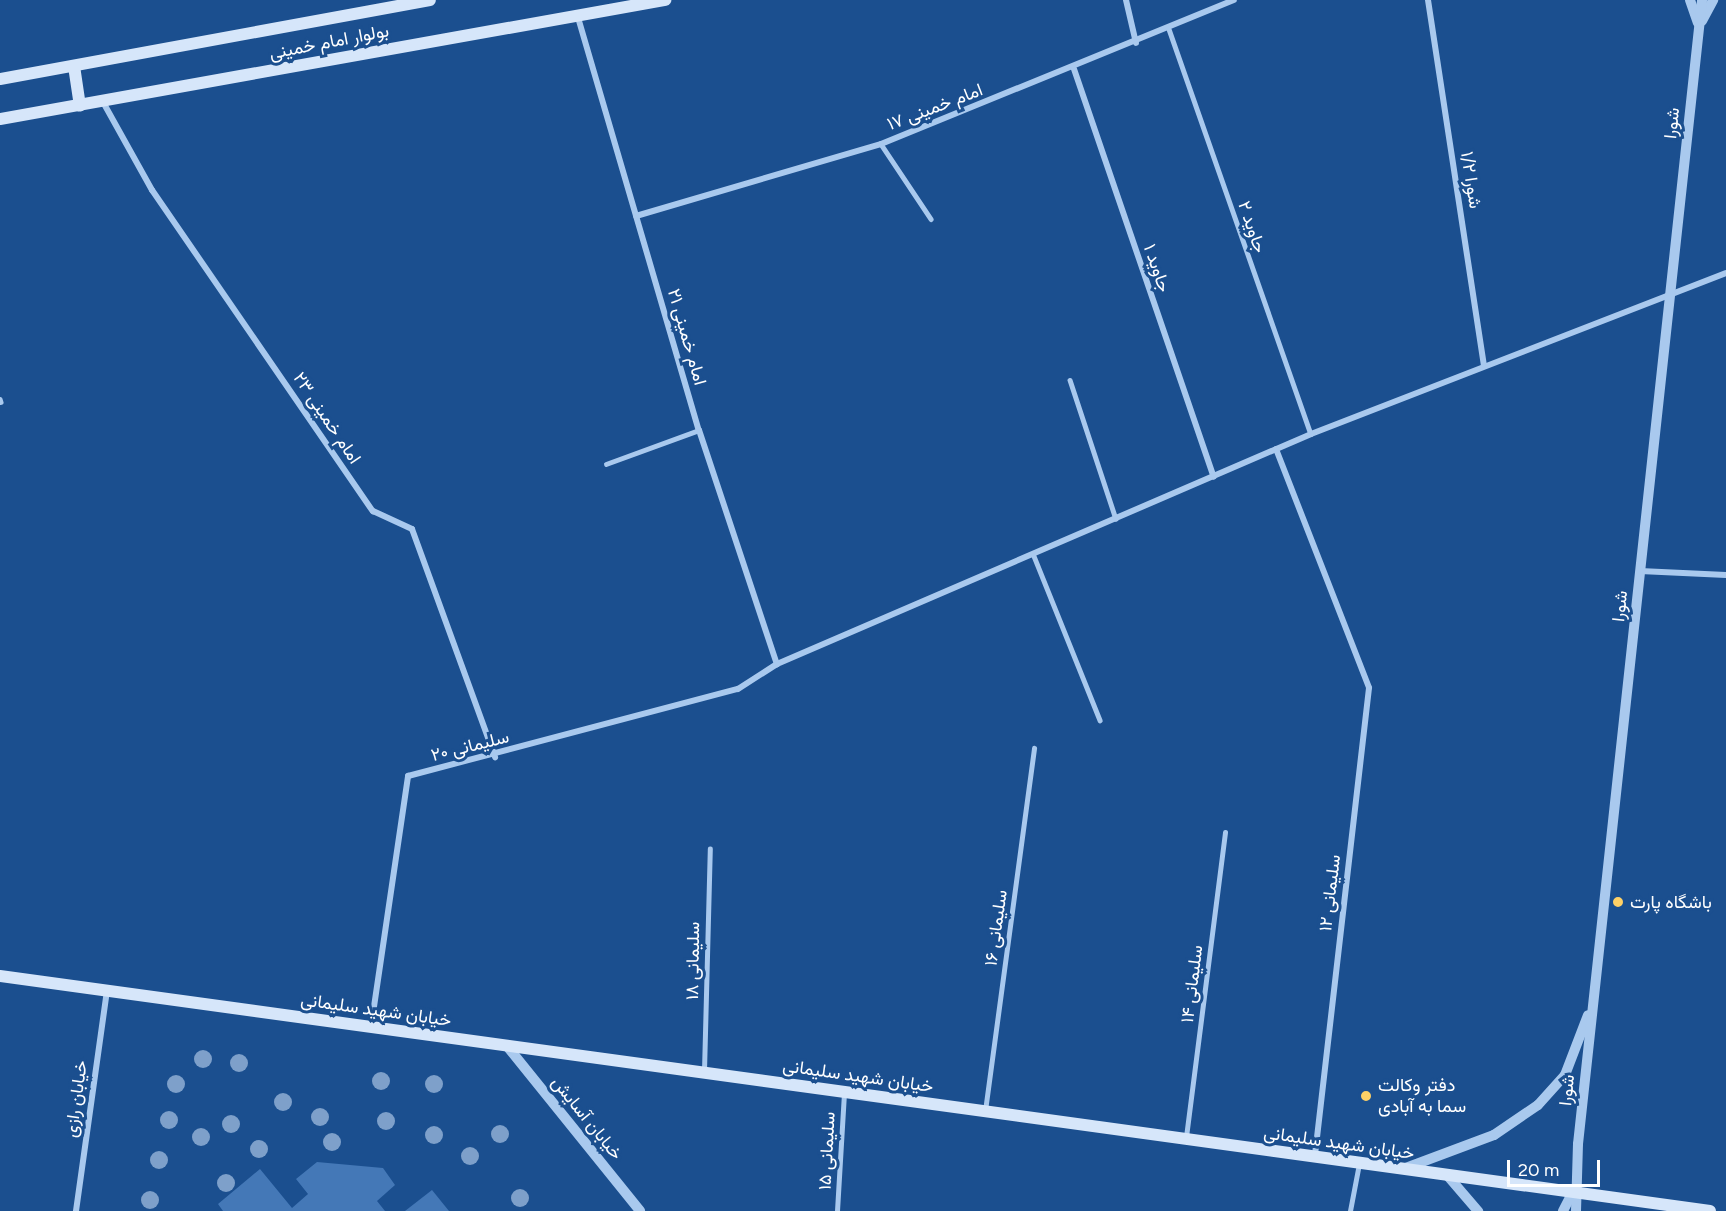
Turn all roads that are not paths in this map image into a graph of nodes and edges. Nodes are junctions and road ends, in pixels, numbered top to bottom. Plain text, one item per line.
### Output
1 (430, 0) edge
2 (665, 0) edge
3 (1126, 0) edge
4 (1234, 0) edge
5 (1428, 0) edge
6 (1690, 0) edge
7 (1702, 0) edge
8 (1713, 0) edge
9 (577, 14) junction
10 (1700, 26) junction
11 (1169, 29) junction
12 (1136, 43) junction
13 (74, 66) junction
14 (1074, 69) junction
15 (0, 79) edge
16 (103, 102) junction
17 (80, 106) junction
18 (0, 119) edge
19 (881, 144) junction
20 (636, 216) junction
21 (931, 219) dead end
22 (1726, 273) edge
23 (1670, 299) junction
24 (1484, 365) junction
25 (1070, 380) dead end
26 (699, 430) junction
27 (1311, 434) junction
28 (1276, 449) junction
29 (606, 464) dead end
30 (1214, 477) junction
31 (1116, 520) junction
32 (1034, 556) junction
33 (1640, 571) junction
34 (1726, 575) edge
35 (777, 664) junction
36 (1100, 720) dead end
37 (1034, 748) dead end
38 (495, 757) junction
39 (1225, 832) dead end
40 (710, 849) dead end
41 (0, 976) edge
42 (107, 992) junction
43 (1593, 1004) junction
44 (370, 1027) junction
45 (507, 1046) junction
46 (704, 1073) junction
47 (844, 1093) junction
48 (985, 1112) junction
49 (1185, 1140) junction
50 (1314, 1158) junction
51 (1359, 1164) junction
52 (1402, 1170) junction
53 (1447, 1175) junction
54 (1574, 1191) junction
55 (76, 1211) edge
56 (640, 1211) edge
57 (837, 1211) edge
58 (1350, 1211) edge
59 (1478, 1211) edge
60 (1563, 1211) edge
61 (1576, 1211) edge
62 (1710, 1211) edge

1 - 13 main road, بولوار امام خمینی
2 - 9 main road, بولوار امام خمینی
3 - 12 street
4 - 11 street, امام خمینی ۱۷
5 - 24 street, شورا ۱/۲
6 - 10 street, شورا
7 - 10 street, شورا
8 - 10 street, شورا
9 - 16 main road, بولوار امام خمینی
9 - 20 street, امام خمینی ۲۱
10 - 23 street, شورا
11 - 12 street, امام خمینی ۱۷
11 - 27 lane, جاوید ۲
12 - 14 street, امام خمینی ۱۷
13 - 15 main road, بولوار امام خمینی
13 - 17 main road
14 - 19 street, امام خمینی ۱۷
14 - 30 street, جاوید ۱
16 - 17 main road, بولوار امام خمینی
16 - 38 street, امام خمینی ۲۳
17 - 18 main road, بولوار امام خمینی
19 - 20 street, امام خمینی ۱۷
19 - 21 lane
20 - 26 street, امام خمینی ۲۱
22 - 23 street, سلیمانی ۲۰
23 - 24 street, سلیمانی ۲۰
23 - 33 street, شورا
24 - 27 street, سلیمانی ۲۰
25 - 31 lane
26 - 29 lane
26 - 35 street, امام خمینی ۲۱
27 - 28 street, سلیمانی ۲۰
28 - 30 street, سلیمانی ۲۰
28 - 50 street, سلیمانی ۱۲
30 - 31 street, سلیمانی ۲۰
31 - 32 street, سلیمانی ۲۰
32 - 35 street, سلیمانی ۲۰
32 - 36 lane
33 - 34 street
33 - 43 street, شورا
35 - 38 street, سلیمانی ۲۰
37 - 48 lane, سلیمانی ۱۶
38 - 44 street, سلیمانی ۲۰
39 - 49 lane, سلیمانی ۱۴
40 - 46 lane, سلیمانی ۱۸
41 - 42 main road, خیابان شهید سلیمانی
42 - 44 main road, خیابان شهید سلیمانی
42 - 55 street, خیابان رازی
43 - 52 street
43 - 54 street, شورا
44 - 45 main road, خیابان شهید سلیمانی
45 - 46 main road, خیابان شهید سلیمانی
45 - 56 street, خیابان آسایش
46 - 47 main road, خیابان شهید سلیمانی
47 - 48 main road, خیابان شهید سلیمانی
47 - 57 lane, سلیمانی ۱۵
48 - 49 main road, خیابان شهید سلیمانی
49 - 50 main road, خیابان شهید سلیمانی
50 - 51 main road, خیابان شهید سلیمانی
51 - 52 main road, خیابان شهید سلیمانی
51 - 58 lane
52 - 53 main road, خیابان شهید سلیمانی
53 - 54 main road, خیابان شهید سلیمانی
53 - 59 street
54 - 60 street, شورا
54 - 61 street, شورا
54 - 62 main road, خیابان شهید سلیمانی

